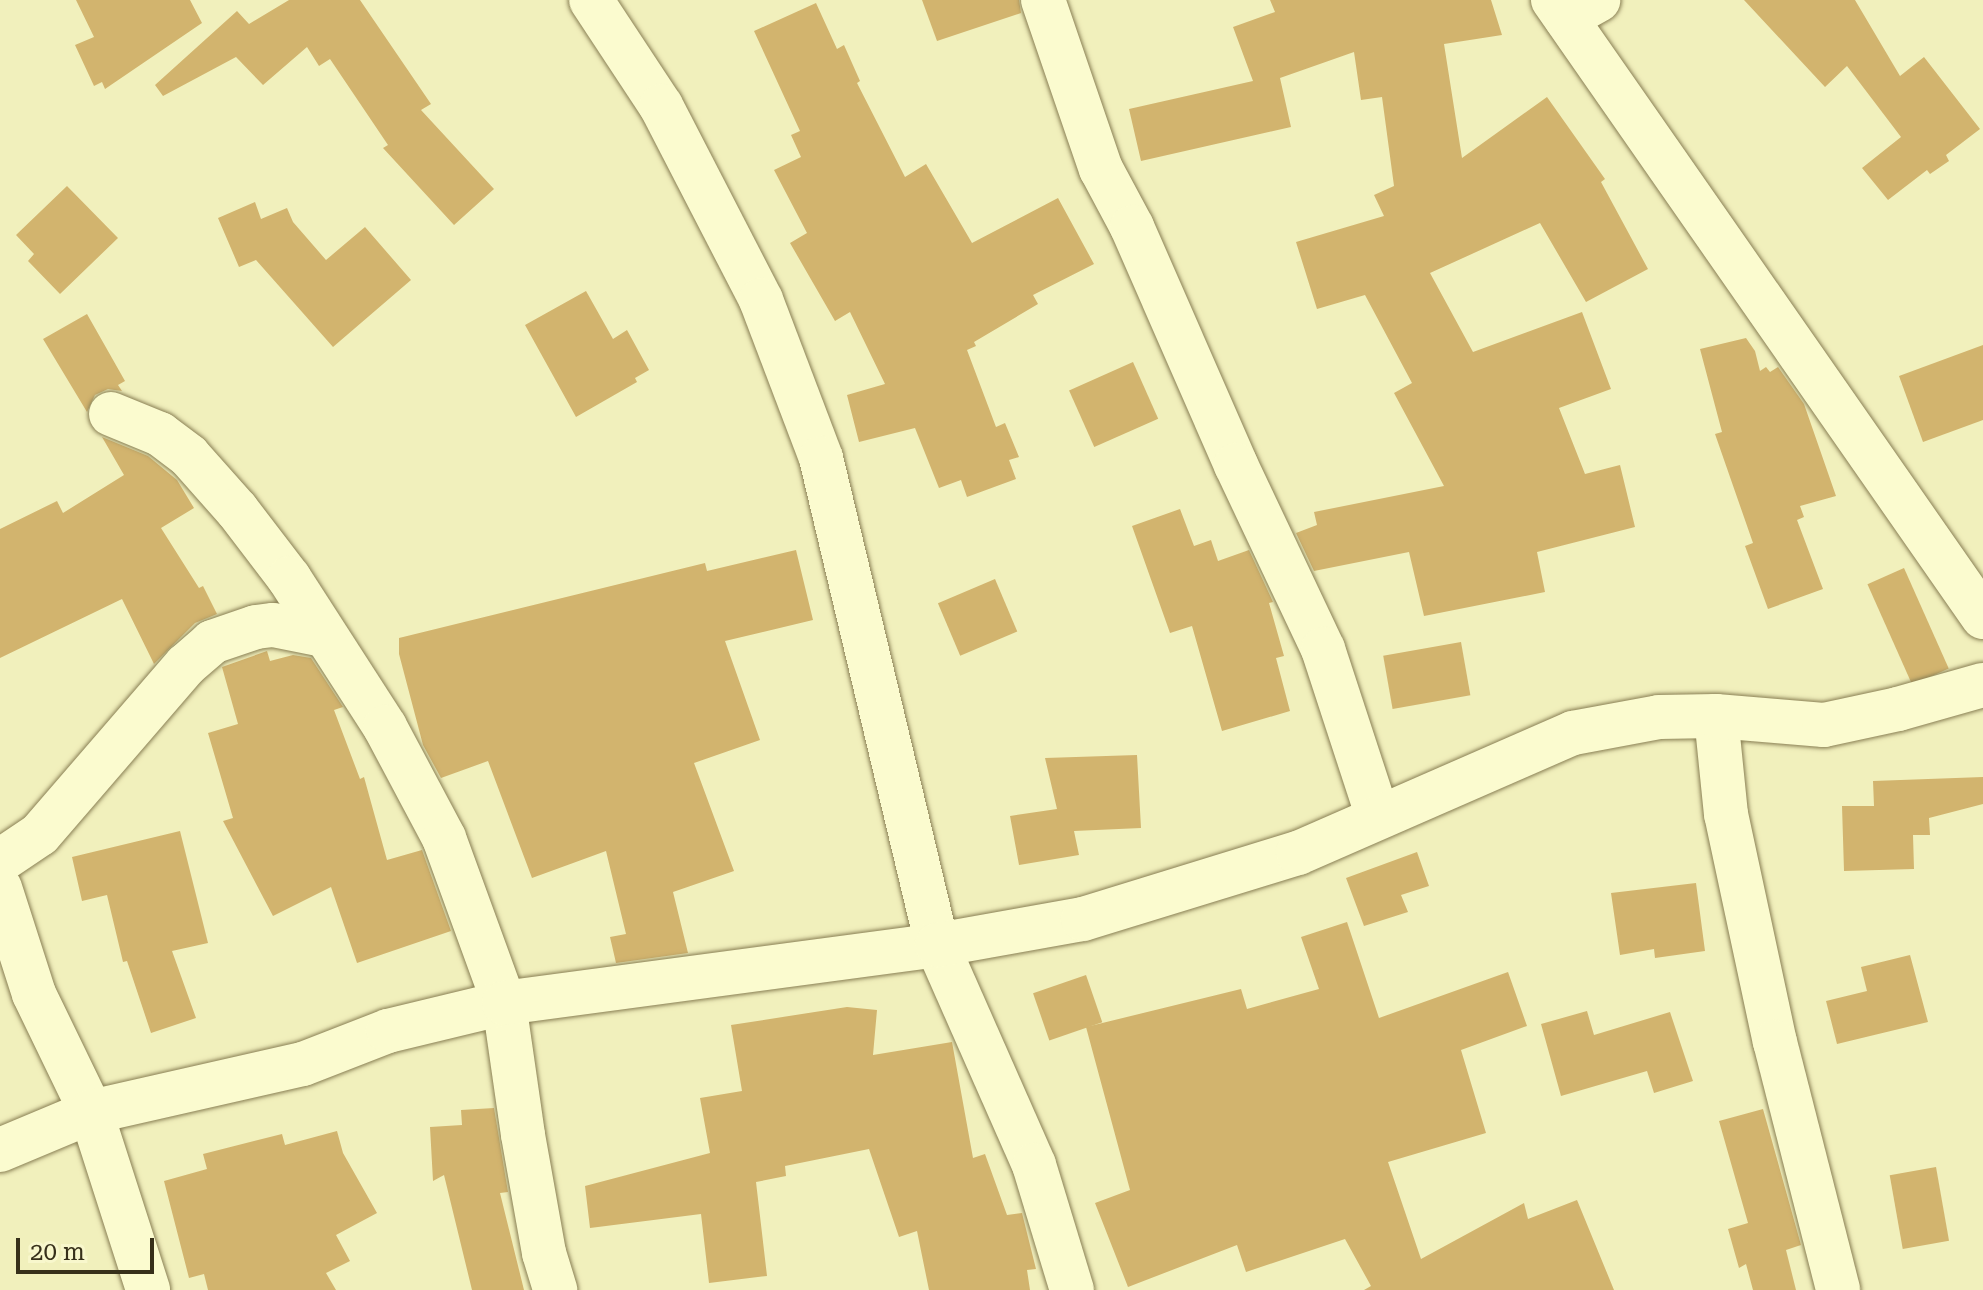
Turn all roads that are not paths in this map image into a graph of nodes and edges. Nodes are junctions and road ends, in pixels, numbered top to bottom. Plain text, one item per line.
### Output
1 (591, 0) edge
2 (1043, 0) edge
3 (1572, 6) edge
4 (111, 414) dead end
5 (1983, 617) edge
6 (323, 635) junction
7 (1983, 685) edge
8 (1716, 716) junction
9 (1378, 817) junction
10 (0, 861) edge
11 (0, 888) edge
12 (937, 945) junction
13 (504, 1003) junction
14 (91, 1112) junction
15 (0, 1150) edge
16 (148, 1290) edge
17 (555, 1290) edge
18 (1072, 1290) edge
19 (1838, 1290) edge

1 - 12 street
2 - 9 street
3 - 5 street
4 - 6 street
6 - 10 street
6 - 13 street
7 - 8 street
8 - 9 street
8 - 19 street
9 - 12 street
11 - 14 street
12 - 13 street
12 - 18 street
13 - 14 street
13 - 17 street
14 - 15 street
14 - 16 street

